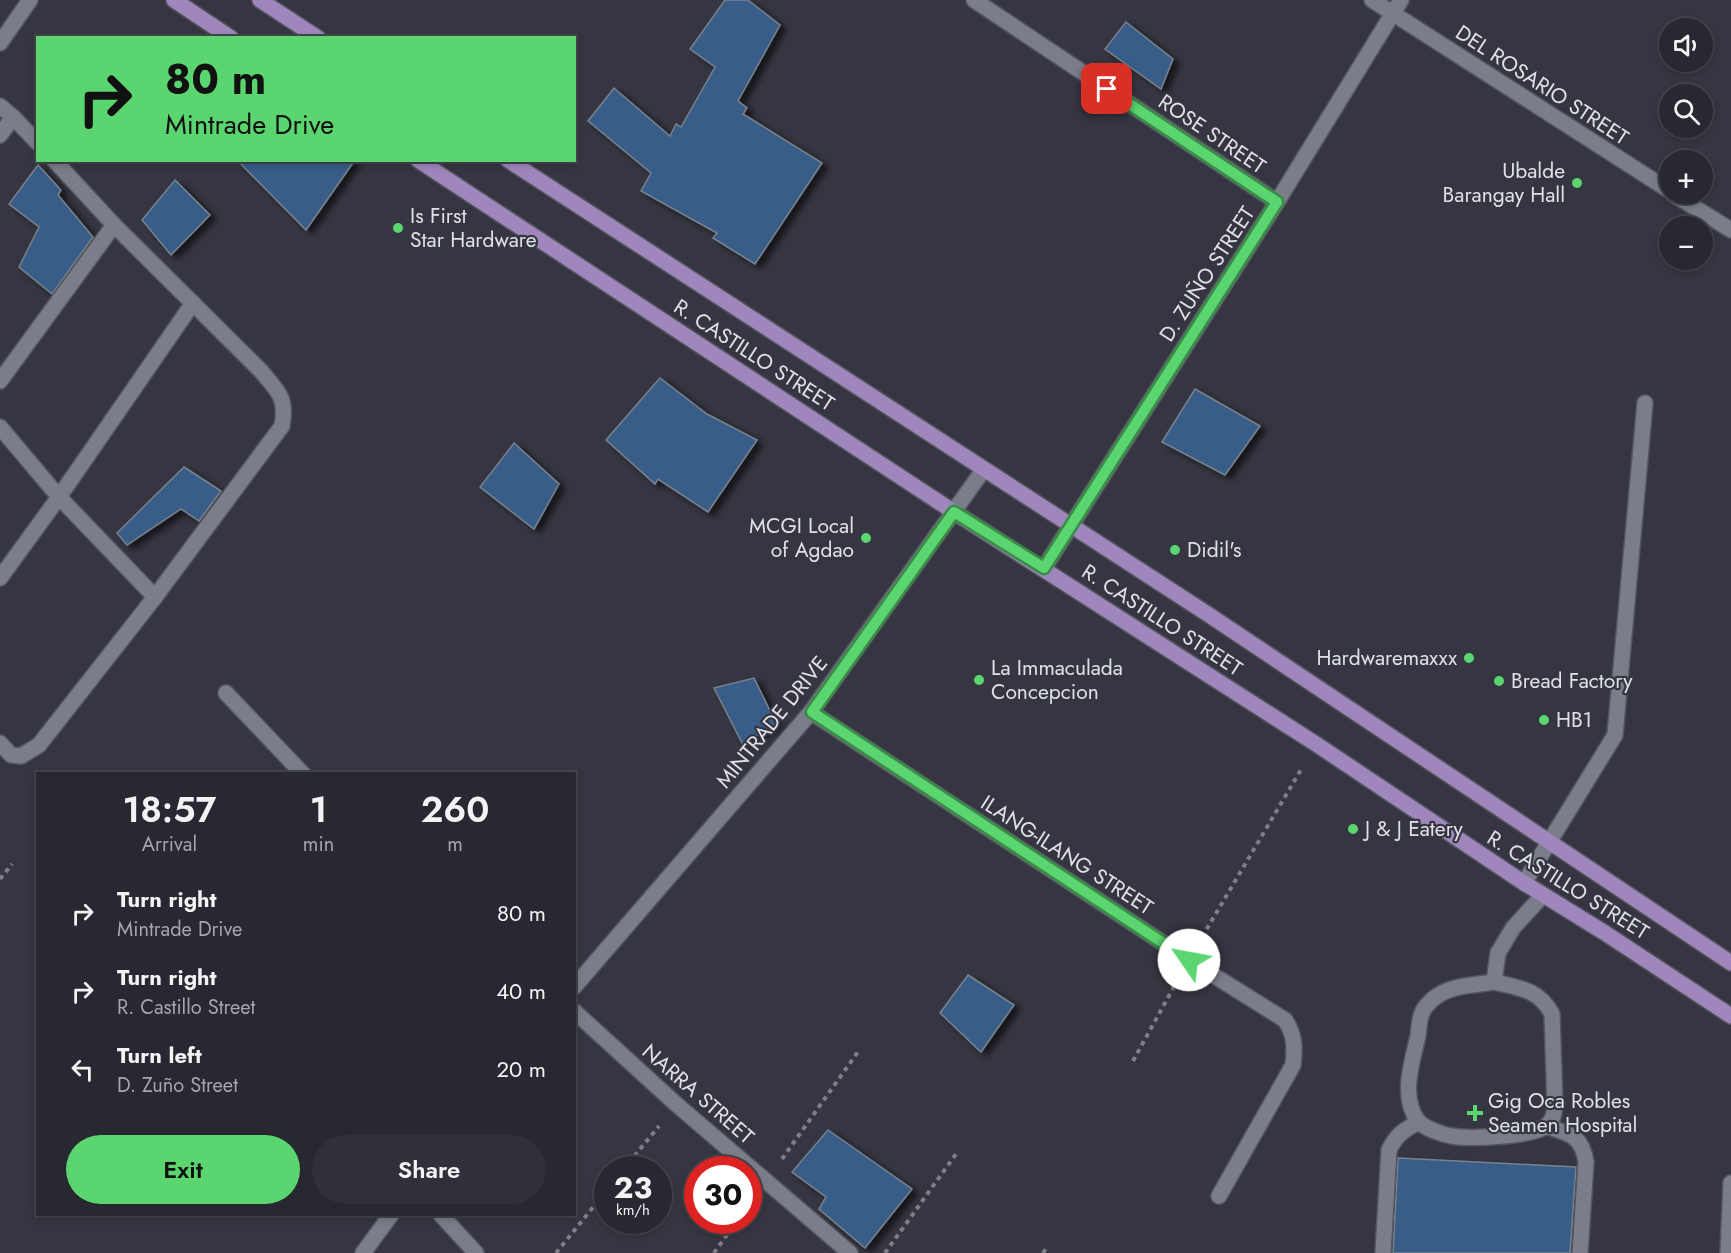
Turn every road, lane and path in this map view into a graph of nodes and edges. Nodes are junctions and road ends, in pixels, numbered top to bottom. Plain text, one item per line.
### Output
1 (30, 0) edge
2 (174, 0) edge
3 (260, 0) edge
4 (974, 0) edge
5 (1371, 0) edge
6 (1401, 0) edge
7 (1392, 14) junction
8 (228, 36) edge
9 (315, 36) edge
10 (0, 43) edge
11 (0, 106) edge
12 (13, 117) junction
13 (0, 135) edge
14 (36, 141) edge
15 (56, 162) edge
16 (421, 162) edge
17 (511, 162) edge
18 (1659, 184) edge
19 (1277, 202) junction
20 (1690, 204) edge
21 (114, 225) junction
22 (1731, 230) edge
23 (193, 303) junction
24 (0, 381) edge
25 (1645, 403) dead end
26 (0, 427) edge
27 (984, 469) junction
28 (59, 497) junction
29 (954, 512) junction
30 (1071, 526) junction
31 (1044, 568) junction
32 (0, 578) edge
33 (155, 597) junction
34 (226, 693) dead end
35 (812, 712) junction
36 (0, 742) edge
37 (1316, 744) junction
38 (301, 772) edge
39 (1549, 843) junction
40 (12, 864) dead end
41 (0, 879) edge
42 (1524, 883) junction
43 (1543, 895) junction
44 (1189, 960) junction
45 (1731, 963) edge
46 (1494, 982) junction
47 (576, 985) edge
48 (576, 1013) edge
49 (1731, 1016) edge
50 (860, 1049) dead end
51 (1133, 1061) dead end
52 (676, 1104) junction
53 (1419, 1122) junction
54 (1546, 1126) junction
55 (956, 1154) dead end
56 (634, 1156) edge
57 (766, 1181) junction
58 (1731, 1183) edge
59 (1219, 1196) dead end
60 (594, 1206) edge
61 (390, 1216) edge
62 (442, 1216) edge
63 (728, 1234) edge
64 (1047, 1247) dead end
65 (363, 1253) edge
66 (476, 1253) edge
67 (556, 1253) edge
68 (714, 1253) edge
69 (850, 1253) edge
70 (885, 1253) edge
71 (1043, 1253) edge
72 (1383, 1253) edge
73 (1580, 1253) edge
74 (1728, 1253) edge

1 - 10 street
2 - 8 main road
3 - 9 main road
4 - 19 street, ROSE STREET
5 - 7 street, DEL ROSARIO STREET
6 - 7 street, D. ZUÑO STREET
7 - 18 street, DEL ROSARIO STREET
7 - 19 street, D. ZUÑO STREET
11 - 12 street
12 - 13 street
12 - 14 street
15 - 21 street
16 - 29 main road, R. CASTILLO STREET
17 - 27 main road, R. CASTILLO STREET
19 - 30 street, D. ZUÑO STREET
20 - 22 street, DEL ROSARIO STREET
21 - 23 street
21 - 24 street
23 - 28 street
23 - 33 street
25 - 39 street
26 - 28 street
27 - 29 street, MINTRADE DRIVE
27 - 30 main road, R. CASTILLO STREET
28 - 32 street
28 - 33 street
29 - 31 main road, R. CASTILLO STREET
29 - 35 street, MINTRADE DRIVE
30 - 31 street, D. ZUÑO STREET
30 - 39 main road, R. CASTILLO STREET
31 - 37 main road, R. CASTILLO STREET
33 - 36 street
34 - 38 street
35 - 44 street, ILANG-ILANG STREET
35 - 47 street, MINTRADE DRIVE
37 - 42 main road, R. CASTILLO STREET
37 - 44 path
39 - 42 street
39 - 45 main road, R. CASTILLO STREET
40 - 41 path
42 - 43 main road, R. CASTILLO STREET
43 - 46 street
43 - 49 main road, R. CASTILLO STREET
44 - 51 path
44 - 59 street, ILANG-ILANG STREET
46 - 53 street
46 - 54 street
48 - 52 street, NARRA STREET
50 - 57 path
52 - 56 path
52 - 57 street, NARRA STREET
53 - 54 street
53 - 72 street
54 - 73 street
55 - 70 path
57 - 69 street, NARRA STREET
58 - 74 street
60 - 67 path
61 - 65 street
62 - 66 street
63 - 68 path
64 - 71 path

